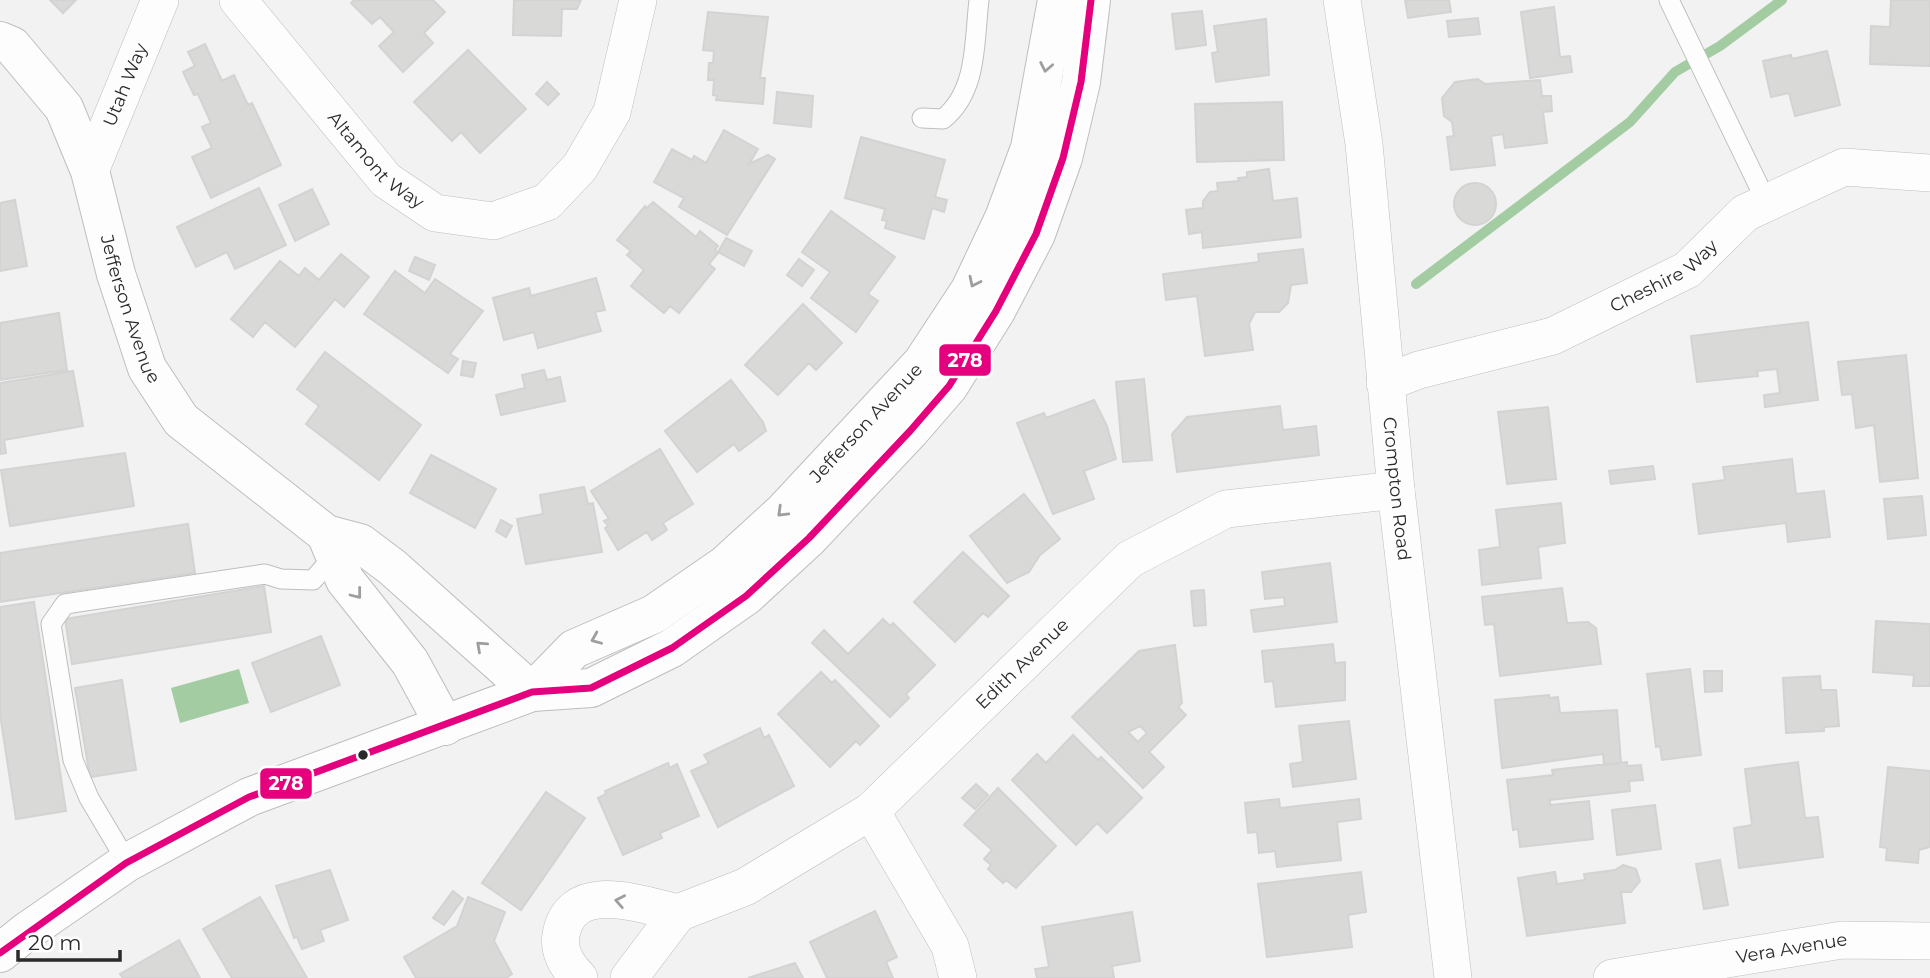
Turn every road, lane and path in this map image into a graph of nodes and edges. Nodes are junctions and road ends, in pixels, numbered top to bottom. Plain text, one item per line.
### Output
1 (160, 0) edge
2 (238, 0) edge
3 (638, 0) edge
4 (979, 0) edge
5 (1057, 0) edge
6 (1091, 0) edge
7 (1342, 0) edge
8 (1670, 0) edge
9 (0, 41) edge
10 (922, 118) dead end
11 (90, 172) junction
12 (1930, 173) edge
13 (1767, 203) junction
14 (1385, 383) junction
15 (1396, 490) junction
16 (331, 544) junction
17 (532, 692) junction
18 (445, 726) junction
19 (871, 811) junction
20 (127, 862) junction
21 (678, 913) junction
22 (1930, 941) edge
23 (0, 953) edge
24 (579, 978) edge
25 (629, 978) edge
26 (958, 978) edge
27 (1453, 978) edge
28 (1612, 978) edge

1 - 11 street, Utah Way
2 - 3 street, Altamont Way
4 - 10 lane
5 -> 17 main road, Jefferson Avenue
6 - 17 main road, Jefferson Avenue
7 - 14 street, Crompton Road
8 - 13 lane
9 - 11 main road, Jefferson Avenue
11 - 16 main road, Jefferson Avenue
12 - 13 street, Cheshire Way
13 - 14 street, Cheshire Way
14 - 15 street, Crompton Road
15 - 19 street, Edith Avenue
15 - 27 street, Crompton Road
17 -> 16 main road, Jefferson Avenue
16 -> 18 main road, Jefferson Avenue
16 - 20 lane
17 - 18 main road
18 - 20 main road
19 - 21 street, Edith Avenue
19 - 26 street
20 - 23 main road
21 -> 24 street
21 - 25 street
22 - 28 street, Vera Avenue

